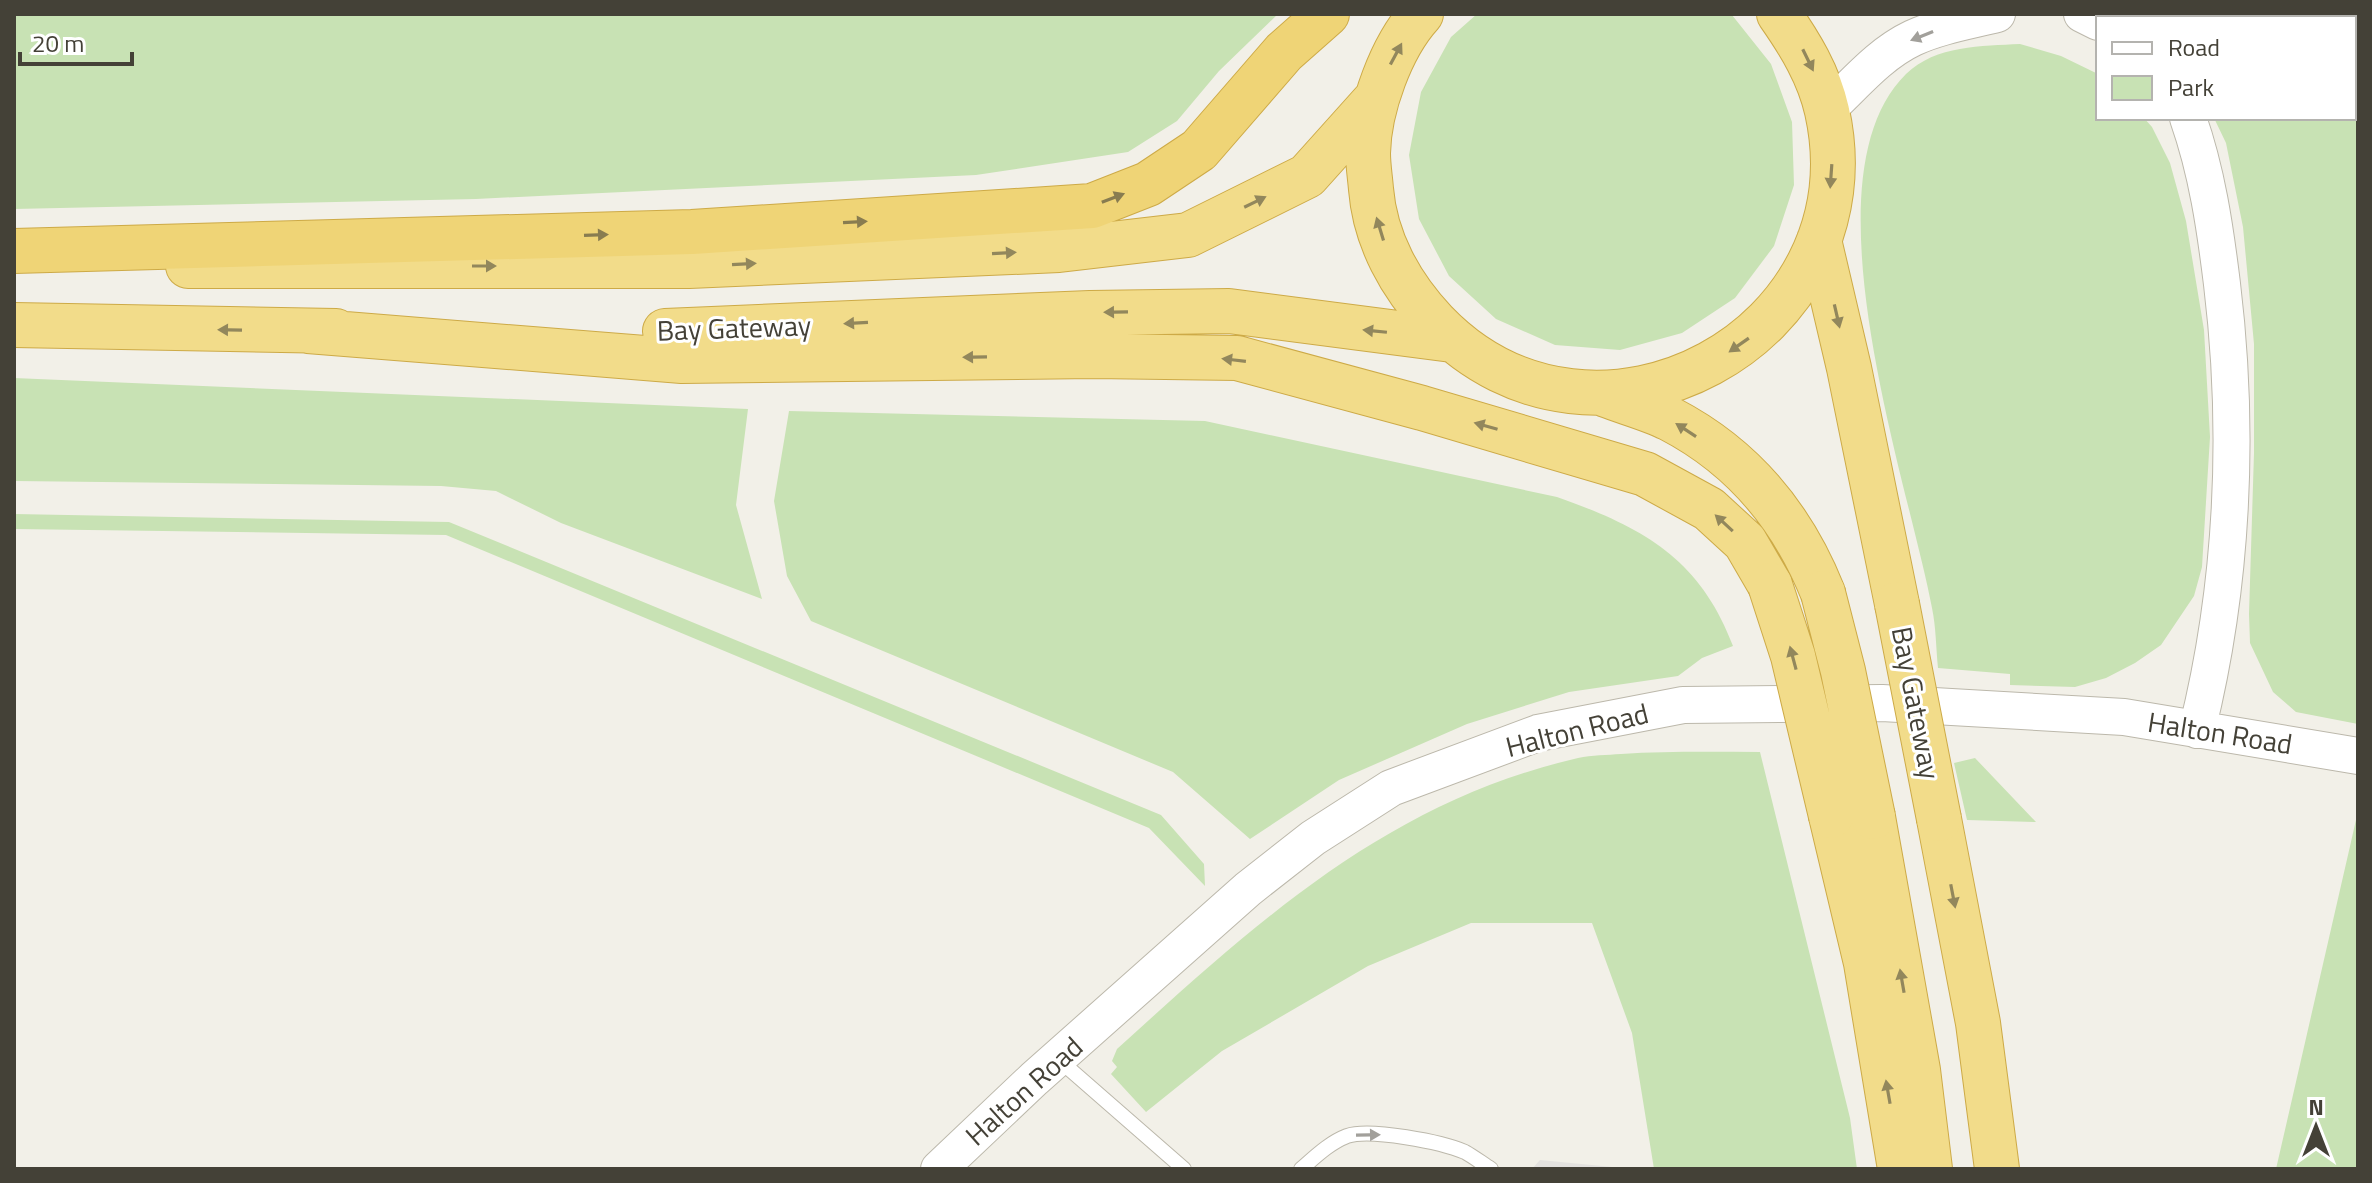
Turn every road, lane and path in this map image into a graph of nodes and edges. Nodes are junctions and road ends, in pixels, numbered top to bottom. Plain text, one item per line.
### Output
1 (1327, 14) edge
2 (1421, 14) edge
3 (1779, 14) edge
4 (1997, 14) edge
5 (1377, 98) junction
6 (1827, 110) junction
7 (2189, 120) edge
8 (1819, 240) junction
9 (14, 251) edge
10 (14, 259) edge
11 (14, 325) edge
12 (308, 331) junction
13 (1452, 340) junction
14 (1603, 393) junction
15 (2197, 730) junction
16 (2358, 756) edge
17 (1852, 817) junction
18 (1057, 1059) junction
19 (1997, 1168) edge
20 (939, 1169) edge
21 (1184, 1169) edge
22 (1301, 1169) edge
23 (1491, 1169) edge
24 (1900, 1169) edge
25 (1930, 1169) edge

9 -> 1 highway
5 -> 2 highway
3 -> 6 highway
4 -> 6 street
10 -> 5 highway
13 -> 5 highway
6 -> 8 highway
7 - 15 street
8 -> 14 highway
8 -> 19 highway, Bay Gateway, bridge
12 -> 11 highway, Bay Gateway
13 -> 12 highway, Bay Gateway
17 -> 12 highway, bridge
13 - 14 highway
17 -> 14 highway, bridge
15 - 16 street, Halton Road
15 - 18 street, Halton Road
24 -> 17 highway
25 -> 17 highway
18 - 20 street, Halton Road
18 - 21 lane
22 -> 23 lane

